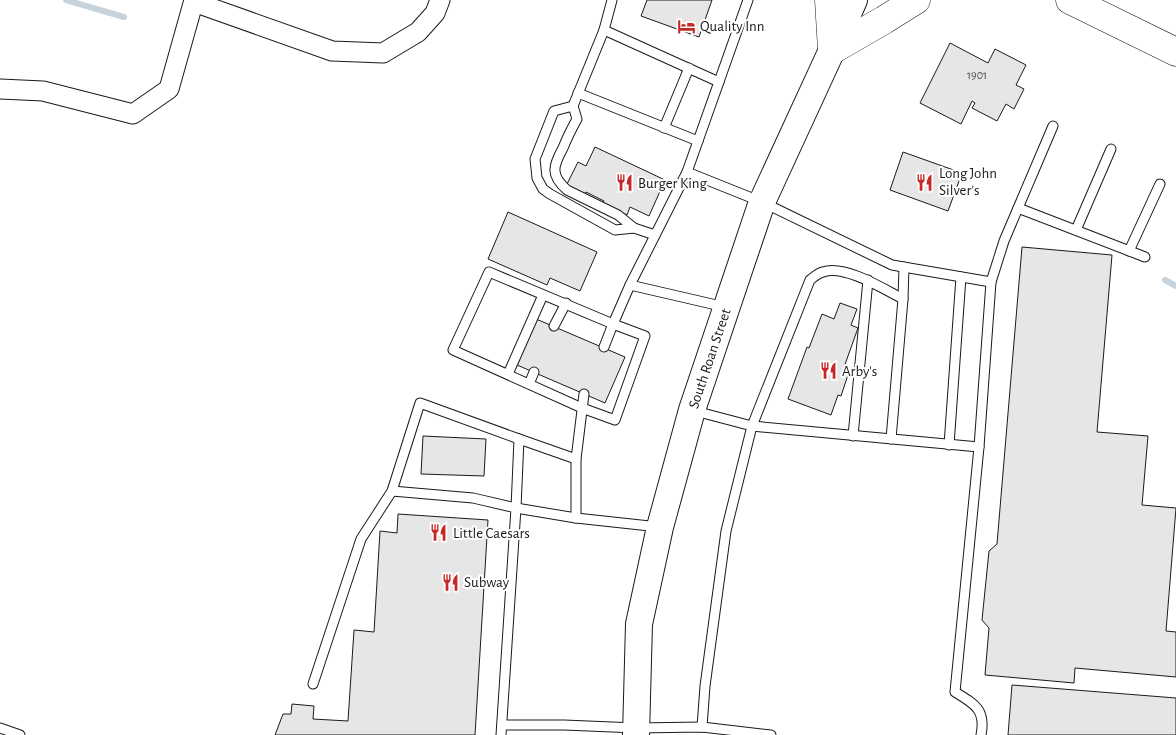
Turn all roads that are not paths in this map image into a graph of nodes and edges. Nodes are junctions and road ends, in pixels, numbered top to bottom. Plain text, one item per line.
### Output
1 (440, 0) edge
2 (612, 0) edge
3 (748, 0) edge
4 (829, 0) edge
5 (854, 0) edge
6 (916, 0) edge
7 (1070, 0) edge
8 (194, 1) edge
9 (604, 30) junction
10 (832, 50) junction
11 (1176, 52) edge
12 (689, 68) junction
13 (719, 82) junction
14 (0, 89) edge
15 (578, 93) junction
16 (573, 106) junction
17 (1053, 126) dead end
18 (664, 128) junction
19 (698, 141) junction
20 (1111, 149) dead end
21 (687, 172) junction
22 (1160, 184) dead end
23 (762, 202) junction
24 (1018, 208) junction
25 (634, 228) junction
26 (1076, 230) junction
27 (655, 235) junction
28 (1129, 251) junction
29 (1145, 257) dead end
30 (904, 267) junction
31 (961, 277) junction
32 (868, 280) junction
33 (990, 282) junction
34 (630, 285) junction
35 (544, 295) junction
36 (903, 299) junction
37 (566, 303) junction
38 (727, 308) junction
39 (614, 324) junction
40 (554, 326) dead end
41 (604, 347) dead end
42 (534, 372) dead end
43 (508, 374) junction
44 (530, 384) junction
45 (584, 394) dead end
46 (582, 408) junction
47 (692, 410) junction
48 (752, 426) junction
49 (854, 436) junction
50 (519, 439) junction
51 (891, 439) junction
52 (949, 445) junction
53 (978, 447) junction
54 (576, 459) junction
55 (392, 492) junction
56 (516, 508) junction
57 (576, 518) junction
58 (660, 527) junction
59 (313, 684) dead end
60 (502, 725) junction
61 (702, 727) junction
62 (0, 728) edge
63 (636, 731) edge
64 (20, 735) edge
65 (501, 735) edge
66 (771, 735) edge
67 (981, 735) edge

1 - 8 street
2 - 9 lane
3 - 13 lane
4 - 10 highway
5 - 10 main road, South Roan Street
6 - 10 highway
7 - 11 highway
8 - 14 street
9 - 12 lane
9 - 15 lane
10 - 23 main road, South Roan Street
12 - 13 lane
12 - 18 lane
13 - 19 lane
15 - 16 lane
15 - 18 lane
16 - 25 lane
16 - 25 lane
17 - 24 lane
18 - 19 lane
19 - 21 lane
20 - 26 lane
21 - 23 lane
21 - 27 lane
22 - 28 lane
23 - 30 lane
23 - 38 main road, South Roan Street
24 - 26 lane
24 - 33 lane
25 - 27 lane
26 - 28 lane
27 - 34 lane
28 - 29 lane
30 - 31 lane
30 - 36 lane
31 - 33 lane
31 - 52 lane
32 - 36 lane
32 - 48 lane
32 - 49 lane
33 - 53 lane
34 - 38 lane
34 - 39 lane
35 - 37 lane
35 - 43 lane
35 - 43 lane
36 - 51 lane
37 - 39 lane
37 - 40 lane
38 - 47 main road, South Roan Street
39 - 41 lane
39 - 46 lane
42 - 44 lane
43 - 44 lane
44 - 46 lane
45 - 46 lane
46 - 54 lane
47 - 48 lane
47 - 58 main road, South Roan Street
48 - 49 lane
48 - 61 lane
49 - 51 lane
50 - 54 lane
50 - 55 lane
50 - 56 lane
51 - 52 lane
52 - 53 lane
53 - 67 lane
54 - 57 lane
55 - 56 lane
55 - 59 lane
56 - 57 lane
56 - 60 lane
57 - 58 lane
58 - 63 main road, South Roan Street
60 - 63 lane
60 - 65 lane
61 - 63 lane
61 - 66 lane
62 - 64 lane

